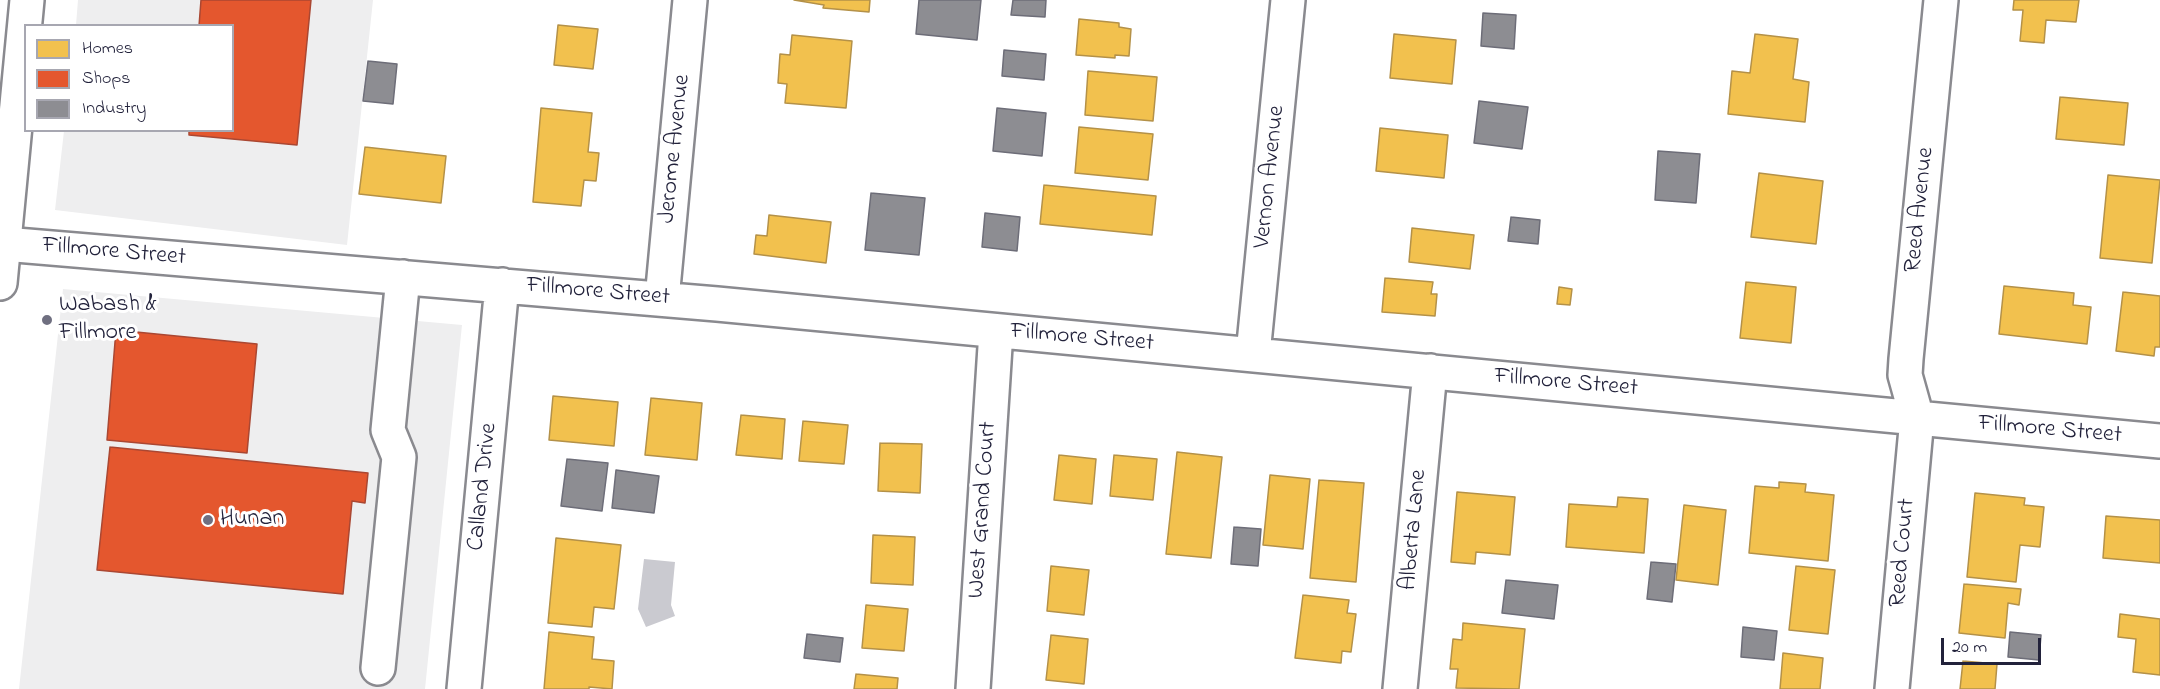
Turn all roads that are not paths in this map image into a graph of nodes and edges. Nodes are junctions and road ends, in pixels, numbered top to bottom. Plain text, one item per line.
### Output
1 (27, 0) edge
2 (690, 0) edge
3 (1288, 0) edge
4 (1941, 0) edge
5 (25, 24) edge
6 (24, 32) edge
7 (4, 244) junction
8 (403, 277) junction
9 (0, 283) edge
10 (502, 285) junction
11 (662, 299) junction
12 (996, 331) junction
13 (1253, 354) junction
14 (1430, 371) junction
15 (1917, 418) junction
16 (2160, 441) edge
17 (378, 668) dead end
18 (464, 689) edge
19 (973, 689) edge
20 (1400, 689) edge
21 (1892, 689) edge

1 - 5 street
2 - 11 street, Jerome Avenue
3 - 13 street, Vernon Avenue
4 - 15 street, Reed Avenue
6 - 7 street
7 - 8 street, Fillmore Street
7 - 9 street
8 - 10 street, Fillmore Street
8 - 17 street
10 - 11 street, Fillmore Street
10 - 18 street, Calland Drive
11 - 12 street, Fillmore Street
12 - 13 street, Fillmore Street
12 - 19 street, West Grand Court
13 - 14 street, Fillmore Street
14 - 15 street, Fillmore Street
14 - 20 street, Alberta Lane
15 - 16 street, Fillmore Street
15 - 21 street, Reed Court

